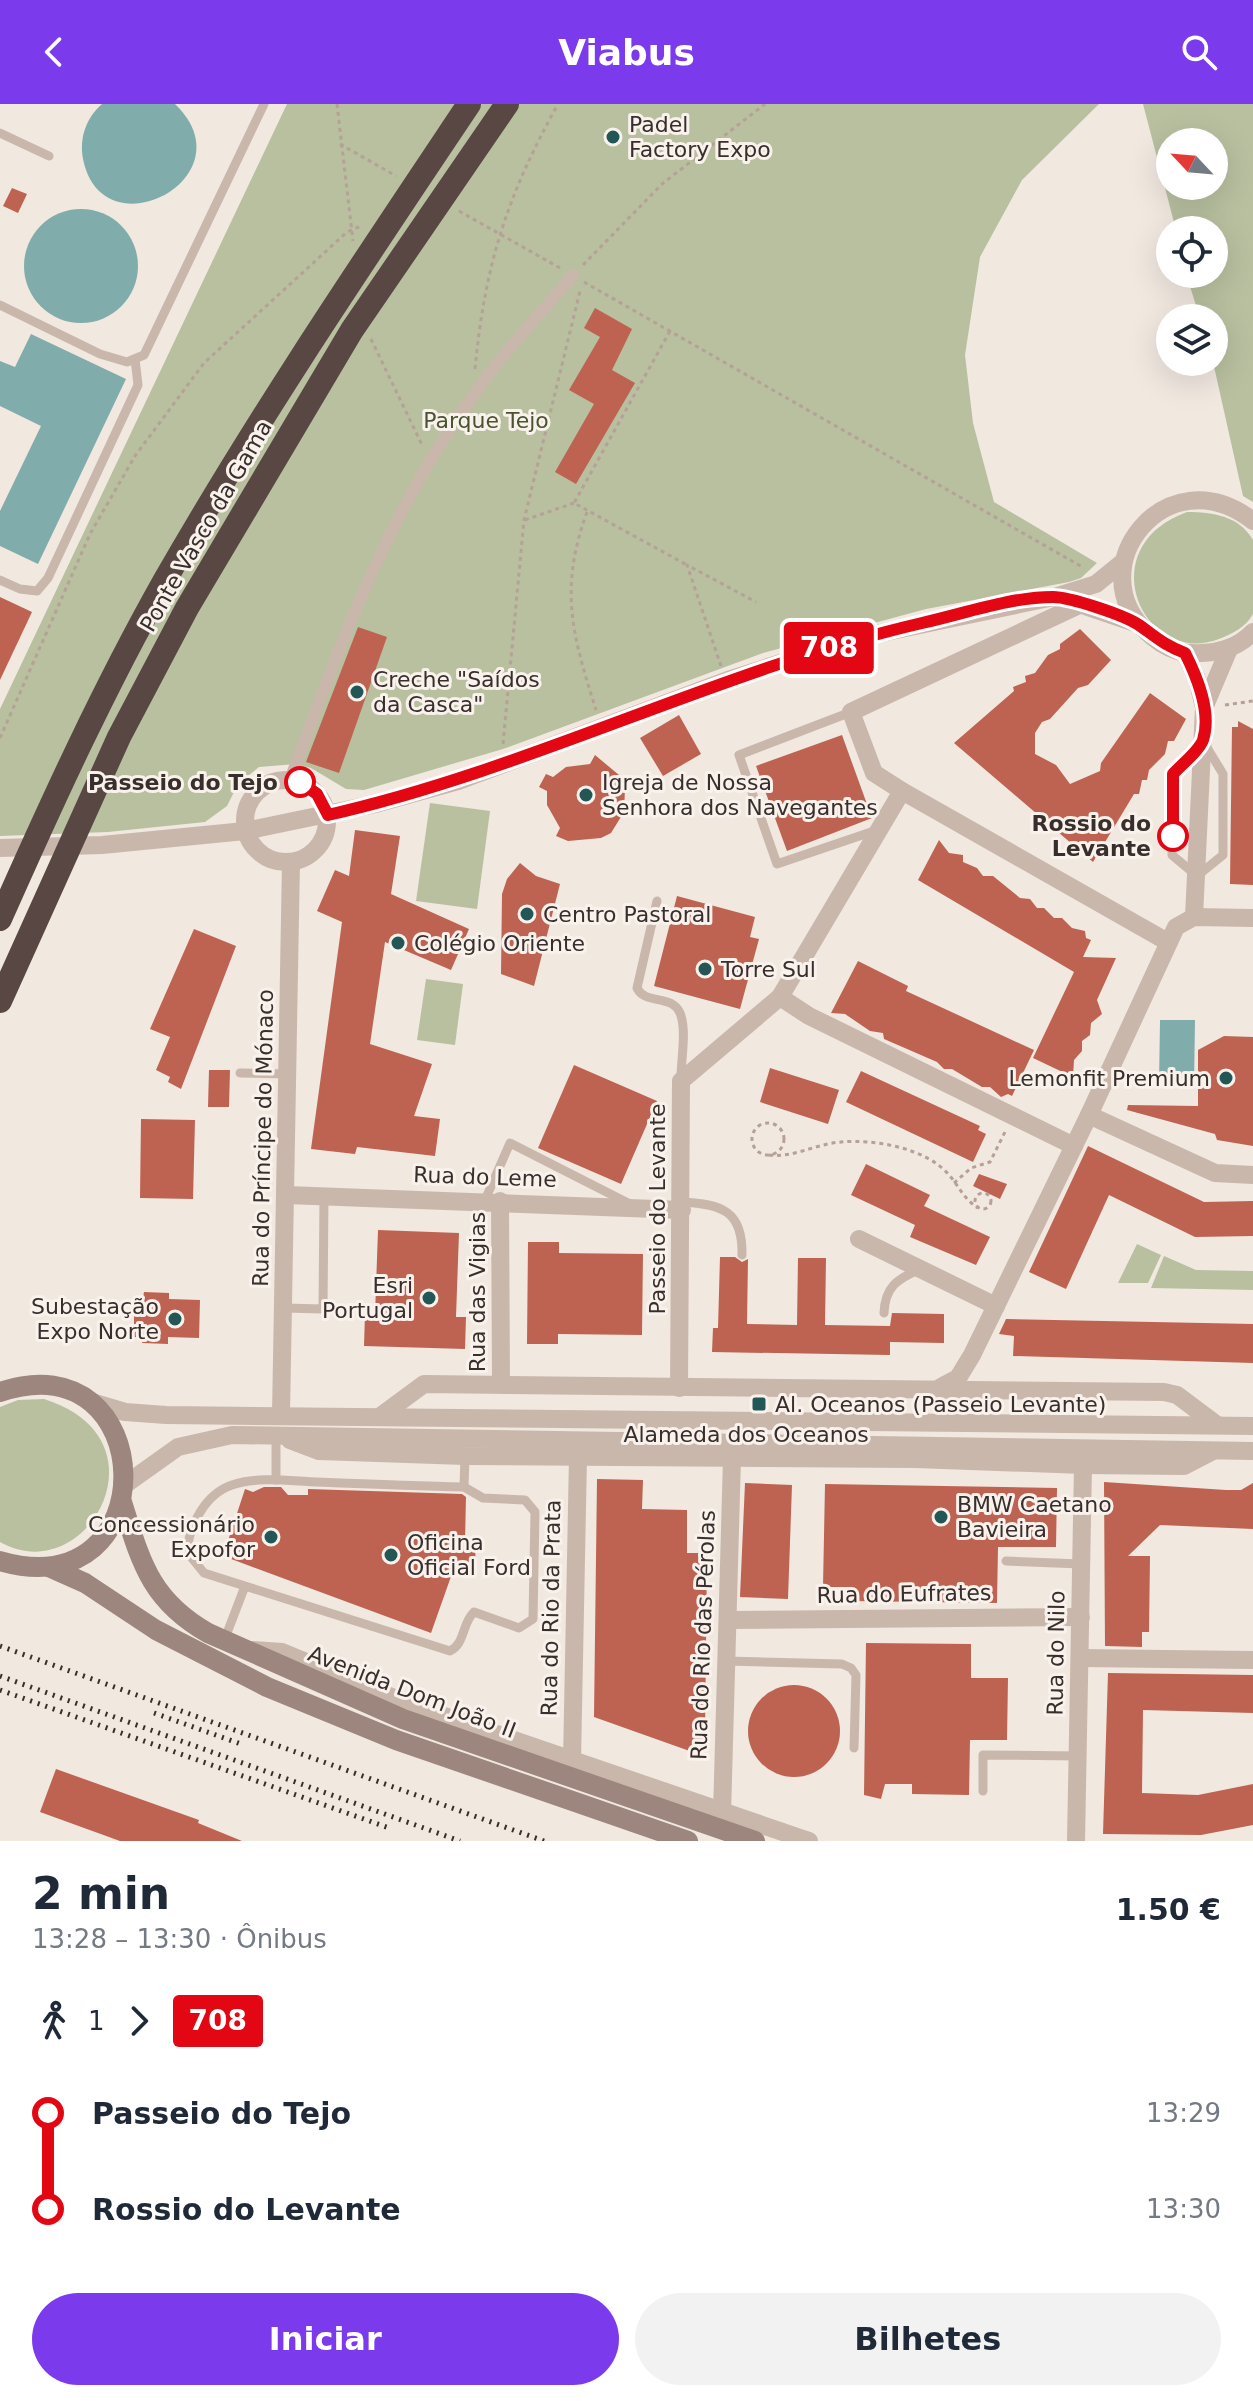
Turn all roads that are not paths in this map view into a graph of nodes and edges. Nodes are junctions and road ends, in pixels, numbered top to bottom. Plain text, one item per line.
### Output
1 (264, 104) edge
2 (469, 104) edge
3 (507, 104) edge
4 (0, 133) edge
5 (49, 156) dead end
6 (573, 275) road end
7 (0, 305) edge
8 (135, 359) junction
9 (1253, 521) edge
10 (1123, 562) junction
11 (0, 580) edge
12 (1054, 597) junction
13 (1081, 604) junction
14 (1138, 624) junction
15 (1253, 632) edge
16 (1229, 649) junction
17 (1185, 653) junction
18 (1204, 708) junction
19 (851, 712) junction
20 (1203, 741) junction
21 (290, 780) junction
22 (902, 791) junction
23 (328, 815) junction
24 (884, 827) junction
25 (245, 831) junction
26 (0, 848) edge
27 (291, 862) junction
28 (1197, 876) junction
29 (657, 901) dead end
30 (1194, 917) junction
31 (1253, 918) edge
32 (0, 919) edge
33 (1166, 941) junction
34 (780, 997) junction
35 (0, 1001) edge
36 (240, 1073) dead end
37 (288, 1074) junction
38 (681, 1081) junction
39 (1089, 1115) junction
40 (1074, 1146) junction
41 (1253, 1175) edge
42 (287, 1195) junction
43 (324, 1196) junction
44 (492, 1201) junction
45 (682, 1206) junction
46 (642, 1209) junction
47 (859, 1239) dead end
48 (742, 1255) dead end
49 (920, 1269) junction
50 (996, 1306) junction
51 (284, 1308) junction
52 (884, 1313) dead end
53 (972, 1355) junction
54 (501, 1384) junction
55 (679, 1388) junction
56 (939, 1388) junction
57 (992, 1389) junction
58 (0, 1392) edge
59 (88, 1401) junction
60 (281, 1414) junction
61 (382, 1415) junction
62 (1220, 1426) junction
63 (1253, 1426) edge
64 (276, 1435) junction
65 (1215, 1450) junction
66 (1253, 1451) edge
67 (465, 1456) junction
68 (578, 1457) junction
69 (732, 1458) junction
70 (1083, 1465) junction
71 (276, 1480) junction
72 (464, 1487) junction
73 (124, 1493) junction
74 (0, 1561) edge
75 (1006, 1561) dead end
76 (1081, 1564) junction
77 (49, 1567) junction
78 (245, 1586) junction
79 (1081, 1617) junction
80 (728, 1620) junction
81 (233, 1645) junction
82 (1080, 1658) junction
83 (1253, 1660) edge
84 (726, 1661) junction
85 (854, 1748) dead end
86 (1078, 1756) junction
87 (572, 1761) junction
88 (983, 1791) dead end
89 (722, 1814) junction
90 (688, 1841) edge
91 (755, 1841) edge
92 (809, 1841) edge
93 (1076, 1841) edge

1 - 8 lane
2 - 32 highway, Ponte Vasco da Gama
3 - 35 highway, Ponte Vasco da Gama
4 - 5 lane
6 - 21 street
7 - 8 lane
8 - 11 lane
9 - 10 street
10 - 12 street
10 - 14 street
12 - 13 street
12 - 23 street
13 - 14 street
13 - 19 street
14 - 17 street
15 - 16 street
16 - 17 street
16 - 18 street
17 - 18 street
18 - 20 street
19 - 22 street
19 - 24 lane
20 - 28 street
20 - 28 lane
21 - 23 street
21 - 25 street
22 - 24 street, Passeio do Levante
22 - 33 street
23 - 25 street
23 - 27 street
24 - 34 street, Passeio do Levante
25 - 26 street
25 - 27 street
27 - 37 street, Rua do Príncipe do Mónaco
28 - 30 street
29 - 38 lane
30 - 31 street
30 - 33 street
33 - 39 street
34 - 38 street, Passeio do Levante
34 - 40 street
36 - 37 lane
37 - 42 street, Rua do Príncipe do Mónaco
38 - 45 street, Passeio do Levante
39 - 40 street
39 - 41 street
40 - 50 street
42 - 43 street, Rua do Leme
42 - 51 street, Rua do Príncipe do Mónaco
43 - 44 street, Rua do Leme
43 - 51 lane
44 - 46 street, Rua do Leme
44 - 46 lane
44 - 54 street, Rua das Vigias
45 - 46 street, Rua do Leme
45 - 48 lane
45 - 55 street, Passeio do Levante
47 - 49 street
49 - 50 street
49 - 52 lane
50 - 53 street
51 - 60 street, Rua do Príncipe do Mónaco
53 - 56 street
53 - 57 street
54 - 55 street
54 - 61 street
55 - 56 street
56 - 57 street
57 - 62 street
58 - 59 main road
59 - 60 street, Alameda dos Oceanos
59 - 73 main road, Avenida Dom João II
60 - 61 street, Alameda dos Oceanos
61 - 62 street, Alameda dos Oceanos
62 - 63 street, Alameda dos Oceanos
64 - 65 street, Alameda dos Oceanos
64 - 67 street, Alameda dos Oceanos
64 - 71 lane
64 - 73 street, Alameda dos Oceanos
65 - 66 street, Alameda dos Oceanos
65 - 70 street, Alameda dos Oceanos
67 - 68 street, Alameda dos Oceanos
67 - 72 lane
68 - 69 street, Alameda dos Oceanos
68 - 87 street, Rua do Rio da Prata
69 - 70 street, Alameda dos Oceanos
69 - 80 street, Rua do Rio das Pérolas
70 - 76 street, Rua do Nilo
71 - 72 lane
71 - 78 lane
72 - 78 lane
73 - 77 main road
73 - 81 main road, Avenida Dom João II
74 - 77 main road
75 - 76 lane
76 - 79 street, Rua do Nilo
77 - 90 main road
78 - 81 lane
79 - 80 street, Rua do Eufrates
79 - 82 street, Rua do Nilo
80 - 84 street, Rua do Rio das Pérolas
81 - 87 street
81 - 91 main road, Avenida Dom João II
82 - 83 street
82 - 86 street, Rua do Nilo
84 - 85 lane
84 - 89 street, Rua do Rio das Pérolas
86 - 88 lane
86 - 93 street, Rua do Nilo
87 - 89 street
89 - 92 street

